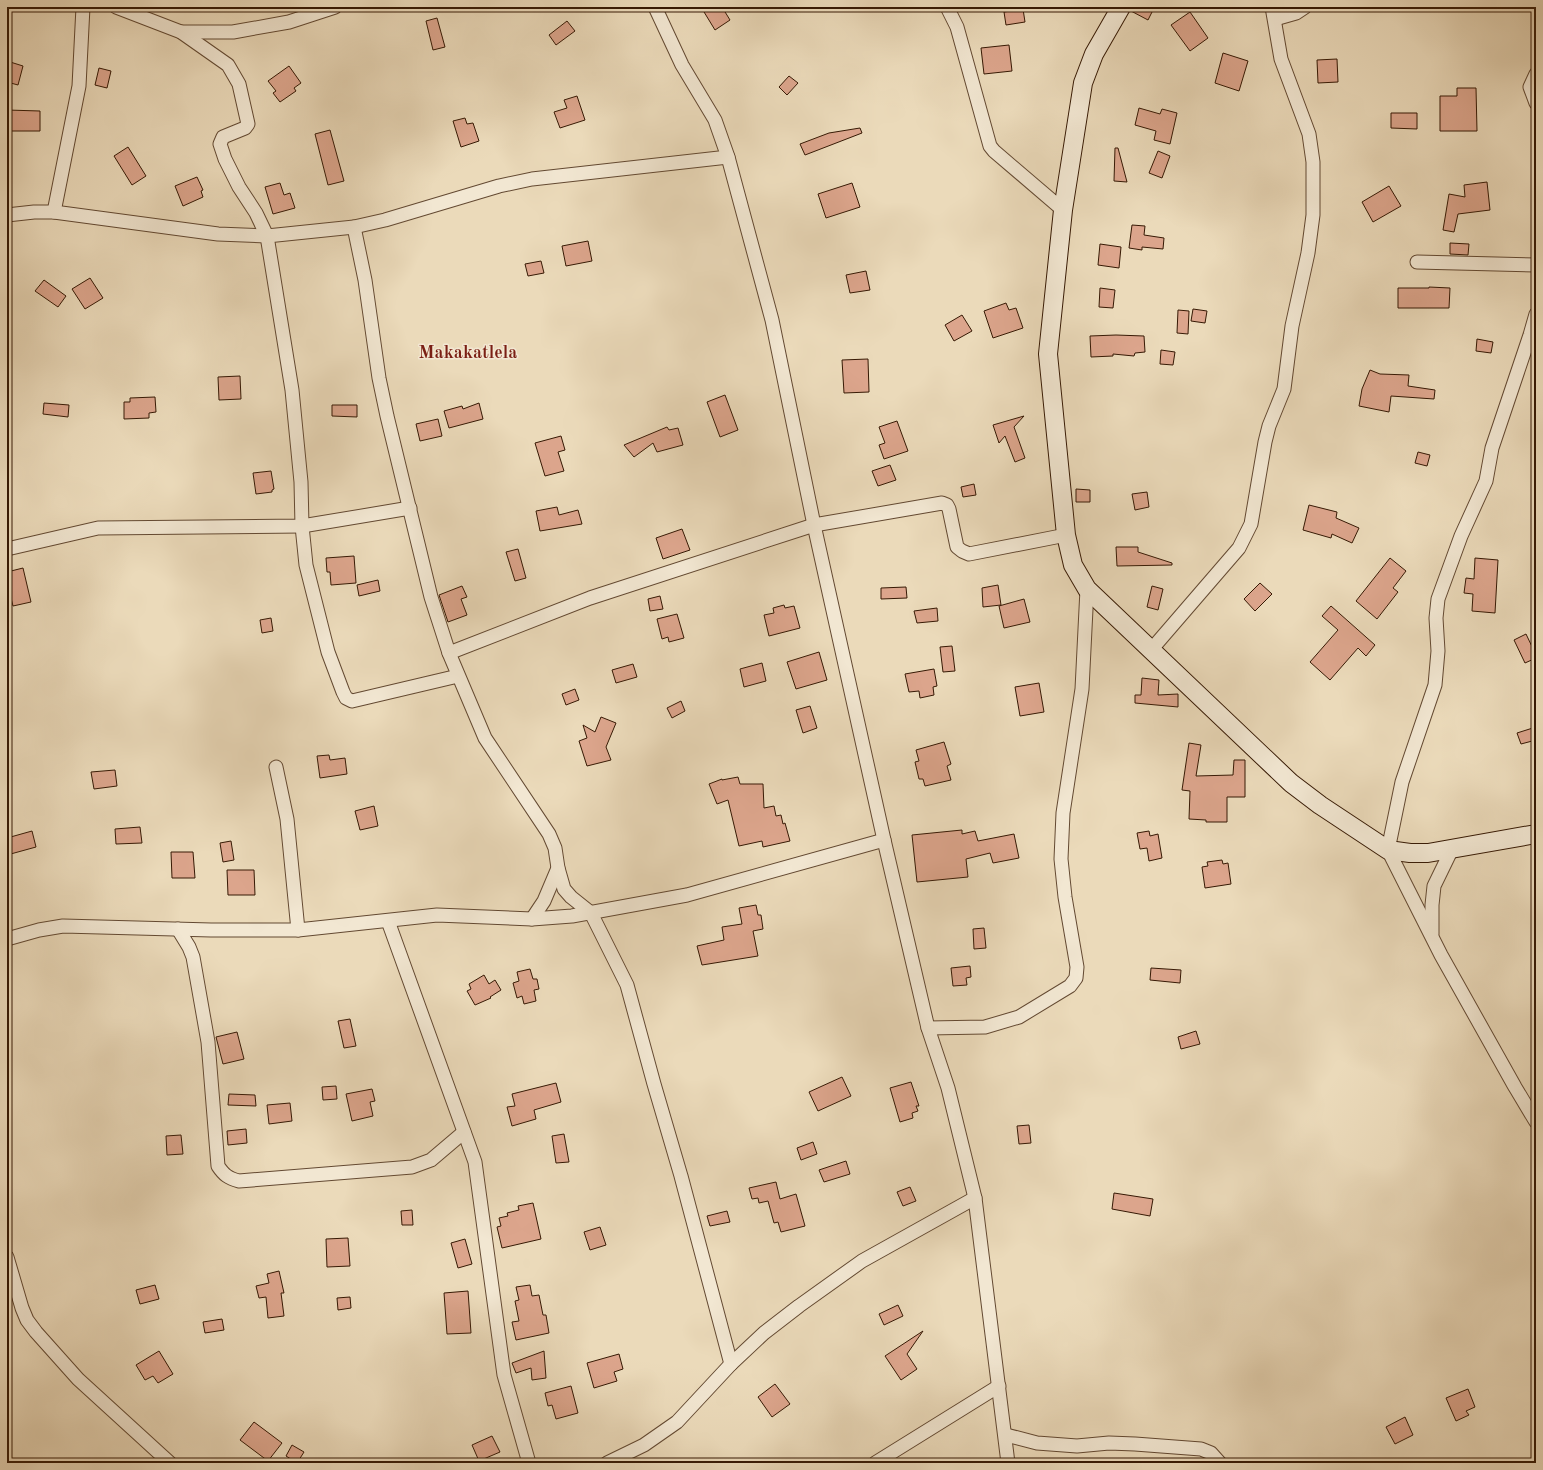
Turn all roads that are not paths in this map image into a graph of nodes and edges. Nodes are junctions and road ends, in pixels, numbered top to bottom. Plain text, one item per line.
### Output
1 (83, 7) edge
2 (116, 7) edge
3 (335, 7) edge
4 (655, 7) edge
5 (947, 7) edge
6 (1121, 7) edge
7 (1305, 7) edge
8 (1273, 13) edge
9 (181, 32) junction
10 (1536, 74) edge
11 (1536, 103) edge
12 (728, 158) junction
13 (1064, 210) junction
14 (54, 212) junction
15 (7, 215) edge
16 (354, 227) junction
17 (266, 236) junction
18 (1417, 262) dead end
19 (1536, 266) edge
20 (1536, 314) edge
21 (410, 508) junction
22 (814, 525) junction
23 (302, 526) junction
24 (1066, 535) junction
25 (7, 549) edge
26 (1087, 589) junction
27 (1151, 650) junction
28 (449, 652) junction
29 (458, 676) junction
30 (276, 767) dead end
31 (1536, 834) edge
32 (884, 840) junction
33 (1452, 849) junction
34 (1388, 850) junction
35 (558, 868) junction
36 (591, 913) junction
37 (532, 919) junction
38 (388, 921) junction
39 (178, 929) junction
40 (298, 930) junction
41 (1432, 938) junction
42 (7, 939) edge
43 (928, 1028) junction
44 (1536, 1122) edge
45 (464, 1132) junction
46 (975, 1198) junction
47 (7, 1257) edge
48 (731, 1364) junction
49 (999, 1386) junction
50 (1006, 1435) junction
51 (170, 1463) edge
52 (529, 1463) edge
53 (607, 1463) edge
54 (875, 1463) edge
55 (1008, 1463) edge
56 (1220, 1463) edge

1 - 14 street
2 - 9 street
3 - 9 street
4 - 12 street
5 - 13 street
6 - 13 street
7 - 8 street
8 - 27 street
9 - 17 street
10 - 11 street
12 - 16 street
12 - 22 street
13 - 24 street
14 - 15 street
14 - 17 street
16 - 17 street
16 - 21 street
17 - 23 street
18 - 19 street
20 - 34 street
21 - 23 street
21 - 28 street
22 - 24 street
22 - 28 street
22 - 32 street
23 - 25 street
23 - 29 street
24 - 26 street
26 - 27 street
26 - 43 street
27 - 34 street
28 - 29 street
29 - 35 street
30 - 40 street
31 - 33 street
32 - 36 street
32 - 43 street
33 - 34 street
33 - 41 street
34 - 41 street
35 - 36 street
35 - 37 street
36 - 37 street
36 - 48 street
37 - 38 street
38 - 40 street
38 - 45 street
39 - 40 street
39 - 42 street
39 - 45 street
41 - 44 street
43 - 46 street
45 - 52 street
46 - 48 street
46 - 49 street
47 - 51 street
48 - 53 street
49 - 50 street
49 - 54 street
50 - 55 street
50 - 56 street

